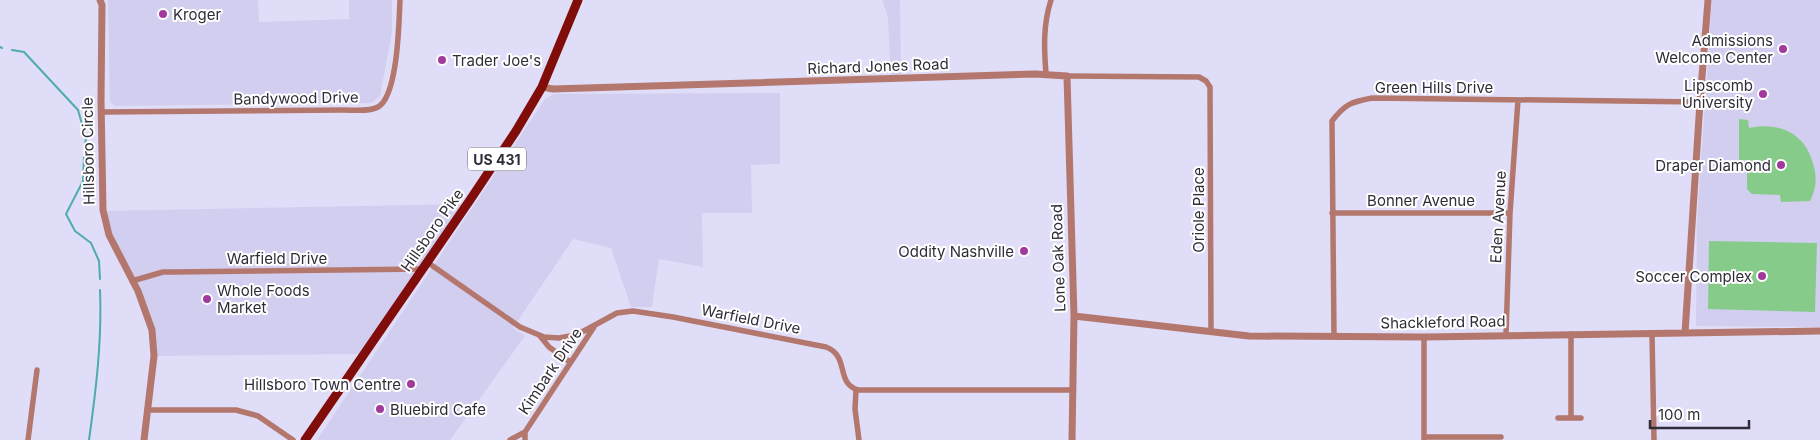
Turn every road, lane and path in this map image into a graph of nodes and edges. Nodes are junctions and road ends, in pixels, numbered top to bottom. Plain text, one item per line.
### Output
1 (400, 0) edge
2 (578, 0) edge
3 (1051, 0) edge
4 (1708, 0) edge
5 (102, 2) edge
6 (1046, 74) junction
7 (1066, 76) junction
8 (542, 87) junction
9 (1210, 87) joint
10 (1518, 100) junction
11 (1700, 102) junction
12 (101, 112) junction
13 (1510, 212) junction
14 (1332, 213) junction
15 (425, 265) junction
16 (132, 281) junction
17 (1074, 316) junction
18 (596, 325) junction
19 (1816, 331) edge
20 (1211, 332) junction
21 (1685, 333) junction
22 (1571, 334) junction
23 (1652, 334) junction
24 (1506, 335) junction
25 (1820, 335) edge
26 (540, 336) junction
27 (1334, 337) junction
28 (1424, 337) junction
29 (570, 362) junction
30 (37, 370) dead end
31 (856, 390) junction
32 (1073, 390) junction
33 (147, 410) junction
34 (1558, 418) dead end
35 (1571, 418) junction
36 (1582, 418) dead end
37 (525, 432) junction
38 (1501, 437) dead end
39 (1424, 438) edge
40 (28, 440) edge
41 (144, 440) edge
42 (293, 440) edge
43 (305, 440) edge
44 (510, 440) edge
45 (525, 440) edge
46 (859, 440) edge
47 (1072, 440) edge
48 (1654, 440) edge

1 - 12 street, Bandywood Drive
2 - 8 main road, Hillsboro Pike / US 431
3 - 6 street
4 - 11 street
5 - 12 street, Hillsboro Circle
6 - 7 street, Richard Jones Road
6 - 8 street, Richard Jones Road
7 - 9 street, Richard Jones Road
7 - 17 street, Lone Oak Road
8 - 15 main road, Hillsboro Pike / US 431
9 - 20 street, Oriole Place
10 - 11 street, Green Hills Drive
10 - 13 street, Eden Avenue
10 - 14 street, Green Hills Drive
11 - 21 street
12 - 16 street, Hillsboro Circle
13 - 14 street, Bonner Avenue
13 - 24 street, Eden Avenue
14 - 27 street, Green Hills Drive
15 - 16 street, Warfield Drive
15 - 26 street, Warfield Drive
15 - 43 main road, Hillsboro Pike / US 431
16 - 33 street, Hillsboro Circle
17 - 20 street, Shackleford Road
17 - 32 street, Lone Oak Road
18 - 26 street, Warfield Drive
18 - 29 street, Kimbark Drive
18 - 31 street, Warfield Drive
19 - 21 street, Shackleford Road
19 - 25 street, Shackleford Road
20 - 27 street, Shackleford Road
21 - 23 street, Shackleford Road
22 - 23 street, Shackleford Road
22 - 24 street, Shackleford Road
22 - 35 street
23 - 48 street
24 - 28 street, Shackleford Road
26 - 29 street
27 - 28 street, Shackleford Road
28 - 39 street
29 - 37 street, Kimbark Drive
30 - 40 street
31 - 32 street
31 - 46 street
32 - 47 street, Lone Oak Road
33 - 41 street, Hillsboro Circle
33 - 42 street
34 - 35 street
35 - 36 street
37 - 44 street, Kimbark Drive
37 - 45 street, Kimbark Drive
38 - 39 street

